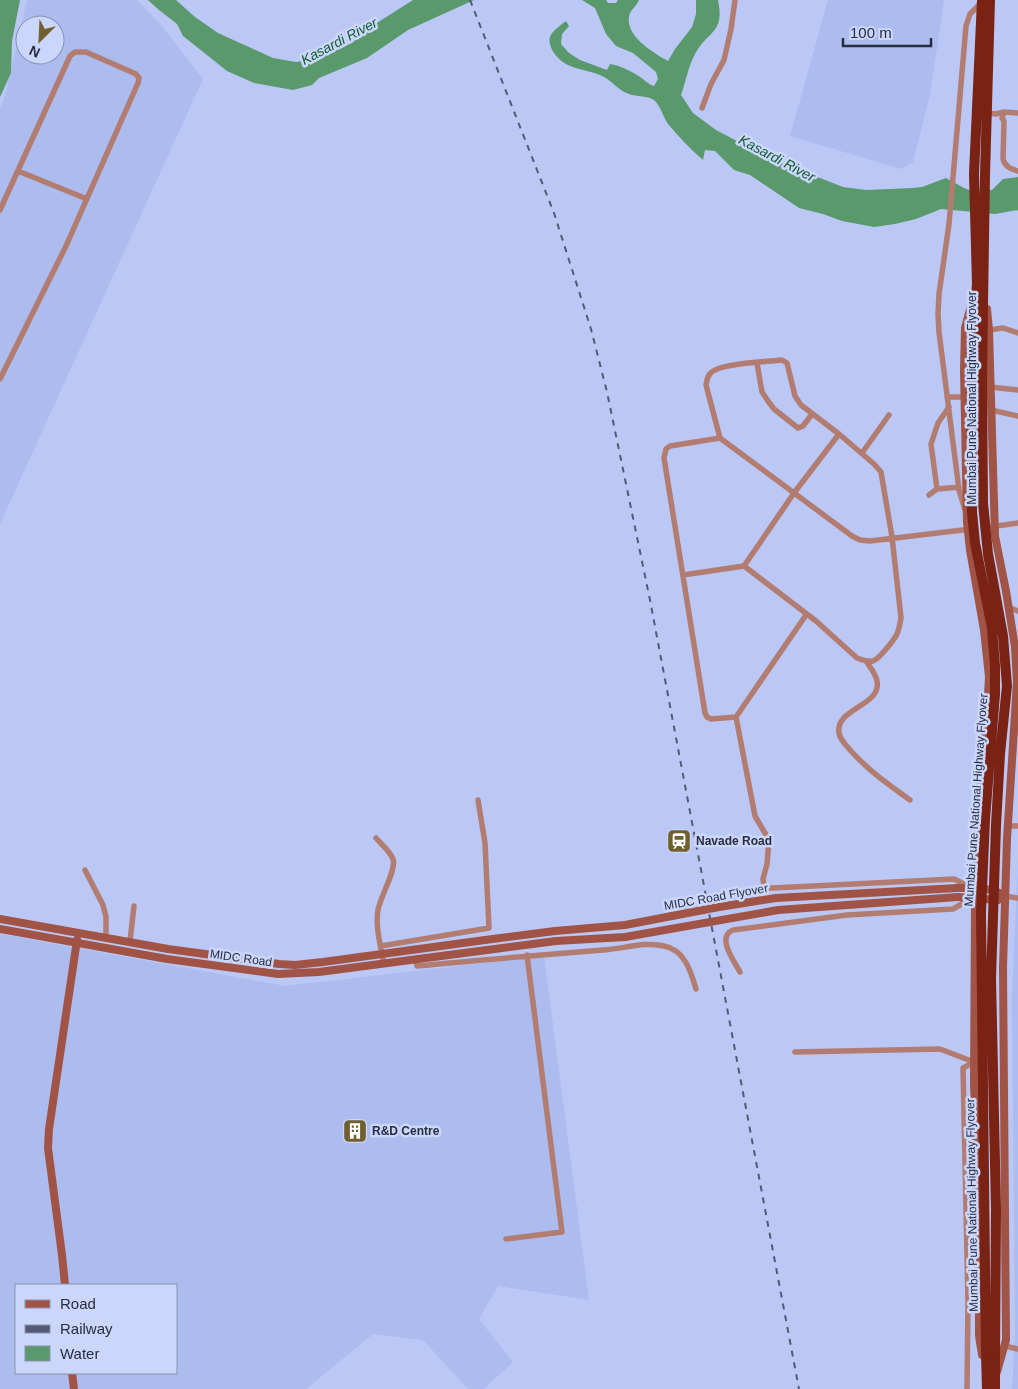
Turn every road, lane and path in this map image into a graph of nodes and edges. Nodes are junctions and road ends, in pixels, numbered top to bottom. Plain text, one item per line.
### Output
1 (735, 0) edge
2 (988, 2) edge
3 (702, 108) dead end
4 (1004, 112) junction
5 (986, 113) junction
6 (1018, 113) edge
7 (18, 171) junction
8 (1018, 171) edge
9 (979, 174) junction
10 (87, 198) junction
11 (0, 210) edge
12 (981, 285) junction
13 (989, 330) junction
14 (1018, 332) edge
15 (757, 363) junction
16 (0, 380) edge
17 (990, 387) junction
18 (1018, 390) edge
19 (948, 397) junction
20 (964, 397) junction
21 (949, 407) junction
22 (991, 410) junction
23 (812, 414) junction
24 (889, 415) dead end
25 (1018, 416) edge
26 (839, 434) junction
27 (720, 438) junction
28 (862, 453) junction
29 (959, 487) junction
30 (937, 489) junction
31 (794, 493) junction
32 (929, 495) dead end
33 (967, 517) junction
34 (1018, 523) edge
35 (994, 527) junction
36 (968, 529) junction
37 (892, 537) junction
38 (744, 566) junction
39 (683, 575) junction
40 (1008, 606) junction
41 (1018, 612) edge
42 (806, 614) junction
43 (866, 661) junction
44 (1017, 674) edge
45 (736, 717) junction
46 (1015, 760) edge
47 (478, 800) dead end
48 (910, 800) dead end
49 (1008, 826) junction
50 (1018, 826) edge
51 (376, 838) dead end
52 (85, 870) dead end
53 (974, 888) junction
54 (1005, 896) junction
55 (973, 898) junction
56 (1018, 898) edge
57 (134, 906) dead end
58 (0, 919) edge
59 (0, 930) edge
60 (78, 934) junction
61 (106, 937) junction
62 (130, 941) junction
63 (482, 941) junction
64 (76, 943) junction
65 (381, 950) junction
66 (484, 950) junction
67 (528, 955) junction
68 (416, 960) junction
69 (384, 964) junction
70 (740, 972) dead end
71 (696, 989) dead end
72 (795, 1052) dead end
73 (974, 1062) junction
74 (506, 1240) dead end
75 (65, 1284) edge
76 (1005, 1346) junction
77 (1018, 1349) edge
78 (72, 1374) edge
79 (991, 1384) edge
80 (74, 1389) edge
81 (967, 1389) edge

1 - 3 street
2 - 5 highway
2 - 9 highway
2 - 19 street
4 - 5 street
4 - 6 street
4 - 8 street
5 - 9 highway
7 - 10 street
7 - 10 street
7 - 11 street
9 - 12 highway, Mumbai Pune National Highway Flyover
10 - 16 street
12 - 13 main road
12 - 20 main road
12 - 79 highway, Mumbai Pune National Highway Flyover, bridge
13 - 14 street
13 - 17 main road
15 - 23 street
15 - 23 street
15 - 27 street
17 - 18 street
17 - 22 main road
19 - 20 street
19 - 21 street
20 - 33 main road
21 - 29 street
21 - 30 street
22 - 25 street
22 - 35 main road
23 - 26 street
24 - 28 street
26 - 28 street
26 - 31 street
27 - 31 street
27 - 39 street
28 - 37 street
29 - 30 street
29 - 33 street
30 - 32 street
31 - 37 street
31 - 38 street
33 - 36 main road
34 - 35 street
35 - 36 street
35 - 40 main road
36 - 37 street
36 - 53 main road
37 - 43 street
38 - 39 street
38 - 42 street
39 - 45 street
40 - 41 street
40 - 44 main road
42 - 43 street
42 - 45 street
43 - 48 street
44 - 46 main road
45 - 53 street
46 - 49 main road
47 - 65 street
49 - 50 street
49 - 54 main road
51 - 65 street
52 - 61 street
53 - 54 main road, MIDC Road Flyover
53 - 55 main road
53 - 63 main road, MIDC Road Flyover, bridge
54 - 55 main road, MIDC Road Flyover
54 - 56 street
54 - 76 main road
55 - 66 main road, MIDC Road Flyover, bridge
55 - 70 street
55 - 73 main road
57 - 62 street
58 - 60 main road, MIDC Road
59 - 64 main road, MIDC Road
60 - 61 main road, MIDC Road
60 - 64 main road
61 - 62 main road, MIDC Road
62 - 65 main road, MIDC Road
63 - 65 main road, MIDC Road
63 - 66 main road
64 - 69 main road, MIDC Road
64 - 75 main road
65 - 69 street
66 - 68 main road, MIDC Road
67 - 68 street
67 - 71 street
67 - 74 street
68 - 69 main road, MIDC Road
72 - 73 street
73 - 79 main road
73 - 81 street
76 - 77 street
76 - 79 main road
78 - 80 main road

